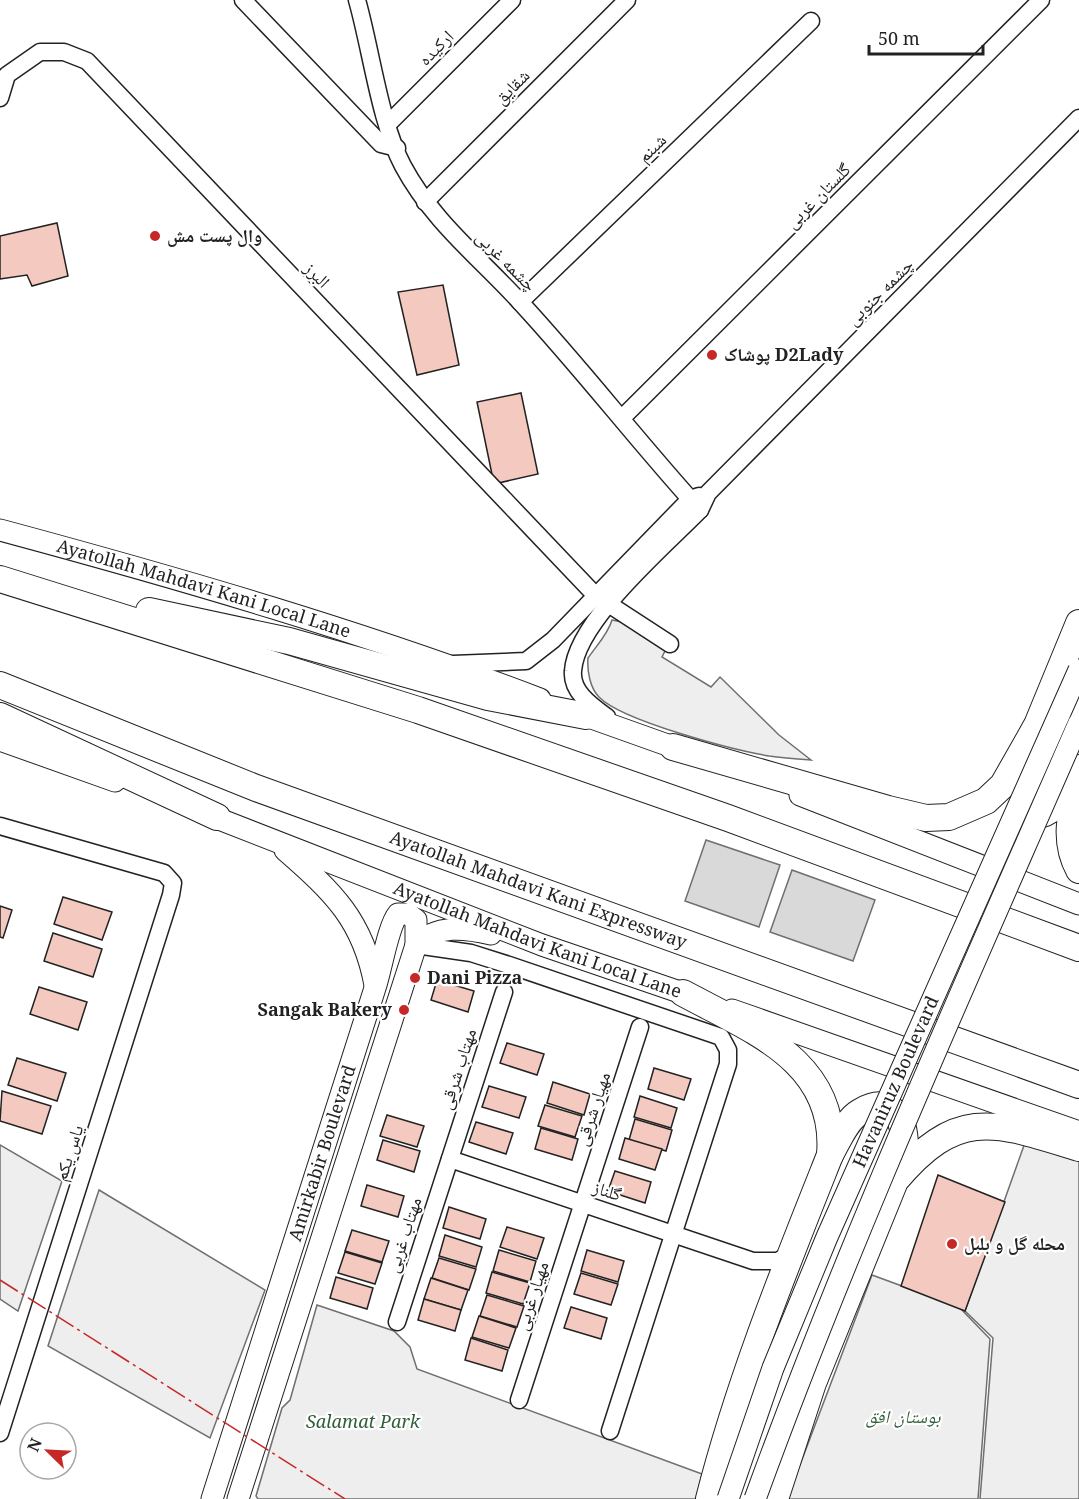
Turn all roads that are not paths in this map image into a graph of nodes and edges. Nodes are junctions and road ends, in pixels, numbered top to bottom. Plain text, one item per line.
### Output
1 (243, 0) edge
2 (357, 0) edge
3 (512, 0) edge
4 (627, 0) edge
5 (1041, 0) edge
6 (811, 21) dead end
7 (0, 98) edge
8 (1079, 118) edge
9 (388, 124) junction
10 (397, 148) junction
11 (425, 202) junction
12 (520, 302) junction
13 (621, 418) junction
14 (695, 505) junction
15 (0, 530) edge
16 (0, 579) edge
17 (45, 591) junction
18 (602, 600) junction
19 (1079, 623) edge
20 (670, 644) dead end
21 (449, 664) junction
22 (1079, 670) edge
23 (0, 685) edge
24 (0, 716) edge
25 (586, 716) junction
26 (1079, 723) edge
27 (1037, 725) junction
28 (623, 729) junction
29 (0, 740) edge
30 (673, 747) junction
31 (1079, 768) edge
32 (1079, 776) edge
33 (217, 817) junction
34 (0, 826) edge
35 (270, 838) junction
36 (1079, 870) edge
37 (1079, 904) edge
38 (416, 945) junction
39 (542, 945) junction
40 (1079, 948) edge
41 (375, 988) junction
42 (504, 992) dead end
43 (683, 993) junction
44 (640, 1027) dead end
45 (1079, 1085) edge
46 (1079, 1132) edge
47 (1079, 1148) edge
48 (830, 1155) junction
49 (450, 1159) junction
50 (895, 1182) junction
51 (583, 1204) junction
52 (672, 1234) junction
53 (790, 1254) junction
54 (753, 1261) junction
55 (772, 1303) junction
56 (396, 1322) dead end
57 (519, 1400) dead end
58 (610, 1431) dead end
59 (0, 1433) edge
60 (240, 1498) edge
61 (212, 1499) edge
62 (709, 1499) edge
63 (728, 1499) edge
64 (755, 1499) edge
65 (775, 1499) edge

1 - 10 street
2 - 9 street, چشمه غربی
3 - 9 street, ارکیده
4 - 11 street, شقایق
5 - 13 street, گلستان غربی
6 - 12 street, شبنم
7 - 18 street, البرز
8 - 14 street, چشمه جنوبی
9 - 10 street, چشمه غربی
10 - 11 street, چشمه غربی
11 - 12 street, چشمه غربی
12 - 13 street, چشمه غربی
13 - 14 street, چشمه غربی
14 - 18 street, چشمه جنوبی
15 - 21 main road, Ayatollah Mahdavi Kani Local Lane
16 - 17 highway
17 - 25 highway
17 - 40 highway
18 - 20 street, البرز
18 - 21 street, چشمه جنوبی
18 - 28 street, چشمه جنوبی
19 - 27 highway
21 - 25 main road, Ayatollah Mahdavi Kani Local Lane
22 - 63 main road, Havaniruz Boulevard, bridge
23 - 45 highway, Ayatollah Mahdavi Kani Expressway
24 - 33 highway
25 - 28 main road, Ayatollah Mahdavi Kani Local Lane
26 - 64 main road, Havaniruz Boulevard, bridge
27 - 30 highway
27 - 31 highway
28 - 30 main road, Ayatollah Mahdavi Kani Local Lane
29 - 33 main road, Ayatollah Mahdavi Kani Local Lane
30 - 37 main road, Ayatollah Mahdavi Kani Local Lane
32 - 36 highway
33 - 35 main road, Ayatollah Mahdavi Kani Local Lane
34 - 59 street, یاس یکم
35 - 39 main road, Ayatollah Mahdavi Kani Local Lane
35 - 41 main road
38 - 39 main road
38 - 41 main road, Amirkabir Boulevard
38 - 52 street
38 - 60 main road, Amirkabir Boulevard
39 - 43 main road, Ayatollah Mahdavi Kani Local Lane
41 - 61 main road, Amirkabir Boulevard
42 - 49 street, مهتاب شرقی
43 - 46 main road, Ayatollah Mahdavi Kani Local Lane
43 - 48 highway
44 - 51 street, مهیار شرقی
47 - 50 highway
48 - 50 highway
48 - 53 highway
49 - 51 street, گلناز
49 - 56 street, مهتاب غربی
50 - 65 highway
51 - 52 street, گلناز
51 - 57 street, مهیار غربی
52 - 54 street, گلناز
52 - 58 street
53 - 54 street
53 - 55 highway
54 - 55 street
55 - 62 highway

